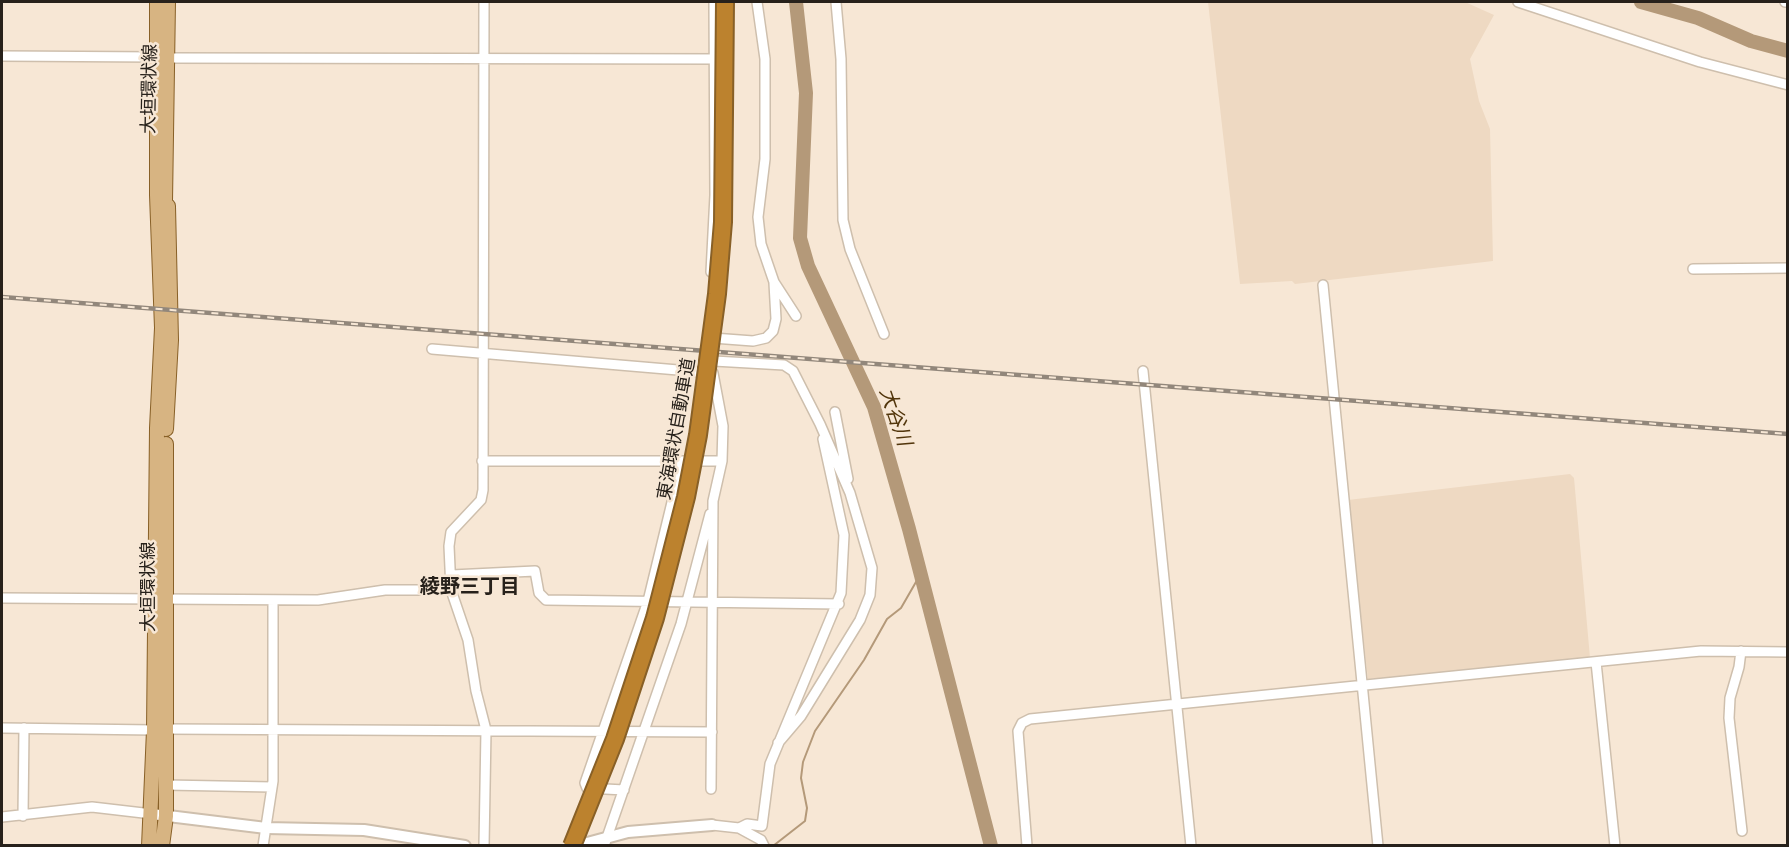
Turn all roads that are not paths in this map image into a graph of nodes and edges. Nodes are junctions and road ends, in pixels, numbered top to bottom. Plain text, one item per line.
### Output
1 (157, 2) edge
2 (168, 2) edge
3 (484, 2) edge
4 (714, 2) edge
5 (725, 2) edge
6 (757, 2) edge
7 (836, 2) edge
8 (1518, 2) edge
9 (2, 56) edge
10 (163, 57) junction
11 (483, 57) junction
12 (714, 58) junction
13 (732, 59) dead end
14 (1788, 85) edge
15 (162, 195) junction
16 (1788, 268) edge
17 (1693, 269) dead end
18 (774, 282) junction
19 (1323, 285) dead end
20 (796, 316) dead end
21 (884, 334) dead end
22 (713, 338) junction
23 (432, 349) dead end
24 (483, 354) junction
25 (714, 361) junction
26 (1143, 371) dead end
27 (713, 374) junction
28 (835, 412) dead end
29 (820, 424) junction
30 (161, 428) junction
31 (482, 461) junction
32 (682, 461) junction
33 (722, 461) junction
34 (850, 493) junction
35 (713, 501) junction
36 (452, 575) junction
37 (451, 590) junction
38 (2, 598) edge
39 (160, 599) junction
40 (273, 600) junction
41 (648, 601) junction
42 (687, 601) junction
43 (713, 601) junction
44 (839, 604) junction
45 (1741, 651) junction
46 (1788, 652) edge
47 (1596, 662) junction
48 (1363, 685) junction
49 (1178, 703) junction
50 (2, 728) edge
51 (24, 728) junction
52 (272, 729) junction
53 (160, 730) junction
54 (486, 730) junction
55 (645, 732) junction
56 (712, 732) junction
57 (604, 733) junction
58 (778, 743) junction
59 (166, 785) junction
60 (272, 787) junction
61 (711, 789) dead end
62 (624, 790) junction
63 (159, 815) junction
64 (23, 816) junction
65 (2, 818) edge
66 (712, 825) joint
67 (266, 828) junction
68 (739, 828) junction
69 (1742, 831) dead end
70 (605, 841) edge
71 (452, 845) edge
72 (149, 846) edge
73 (162, 846) edge
74 (263, 846) edge
75 (465, 846) edge
76 (484, 846) edge
77 (574, 846) edge
78 (764, 846) edge
79 (1027, 846) edge
80 (1191, 846) edge
81 (1378, 846) edge
82 (1615, 846) edge

1 - 10 main road, 大垣環状線
2 - 10 main road, 大垣環状線
3 - 11 street
4 - 12 street
5 - 77 highway, 東海環状自動車道, bridge
6 - 18 street
7 - 21 street
8 - 14 street
9 - 10 street
10 - 11 street
10 - 15 main road, 大垣環状線
11 - 12 street
11 - 24 street
12 - 13 street
12 - 22 street
15 - 30 main road, 大垣環状線
15 - 30 main road
16 - 17 street
18 - 20 street
18 - 22 street
19 - 48 street
22 - 25 street
23 - 24 street
24 - 27 street
24 - 31 street
25 - 27 street
25 - 29 street
26 - 49 street
27 - 33 street
28 - 34 street
29 - 34 street
29 - 44 street
30 - 39 main road, 大垣環状線
31 - 32 street
31 - 36 street
32 - 33 street
32 - 41 street
33 - 35 street
34 - 58 street
35 - 42 street
35 - 43 street
36 - 37 street
36 - 41 street
37 - 40 street
37 - 54 street
38 - 39 street
39 - 40 street
39 - 53 main road, 大垣環状線
40 - 52 street
41 - 42 street
41 - 57 street
42 - 43 street
42 - 55 street
43 - 44 street
43 - 56 street
44 - 58 street
45 - 46 street
45 - 47 street
45 - 69 street
47 - 48 street
47 - 82 street
48 - 49 street
48 - 81 street
49 - 79 street
49 - 80 street
50 - 51 street
51 - 53 street
51 - 64 street
52 - 53 street
52 - 54 street
52 - 60 street
53 - 59 main road, 大垣環状線
53 - 63 main road, 大垣環状線
54 - 57 street
54 - 76 street
55 - 56 street
55 - 57 street
55 - 62 street
56 - 61 street
57 - 62 street
58 - 68 street
59 - 60 street
59 - 63 main road, 大垣環状線
60 - 67 street
62 - 70 street
63 - 64 street
63 - 67 street
63 - 72 main road, 大垣環状線
63 - 73 main road, 大垣環状線
64 - 65 street
66 - 68 street
66 - 70 street
67 - 71 street
67 - 74 street
68 - 78 street
70 - 77 street
71 - 75 street

